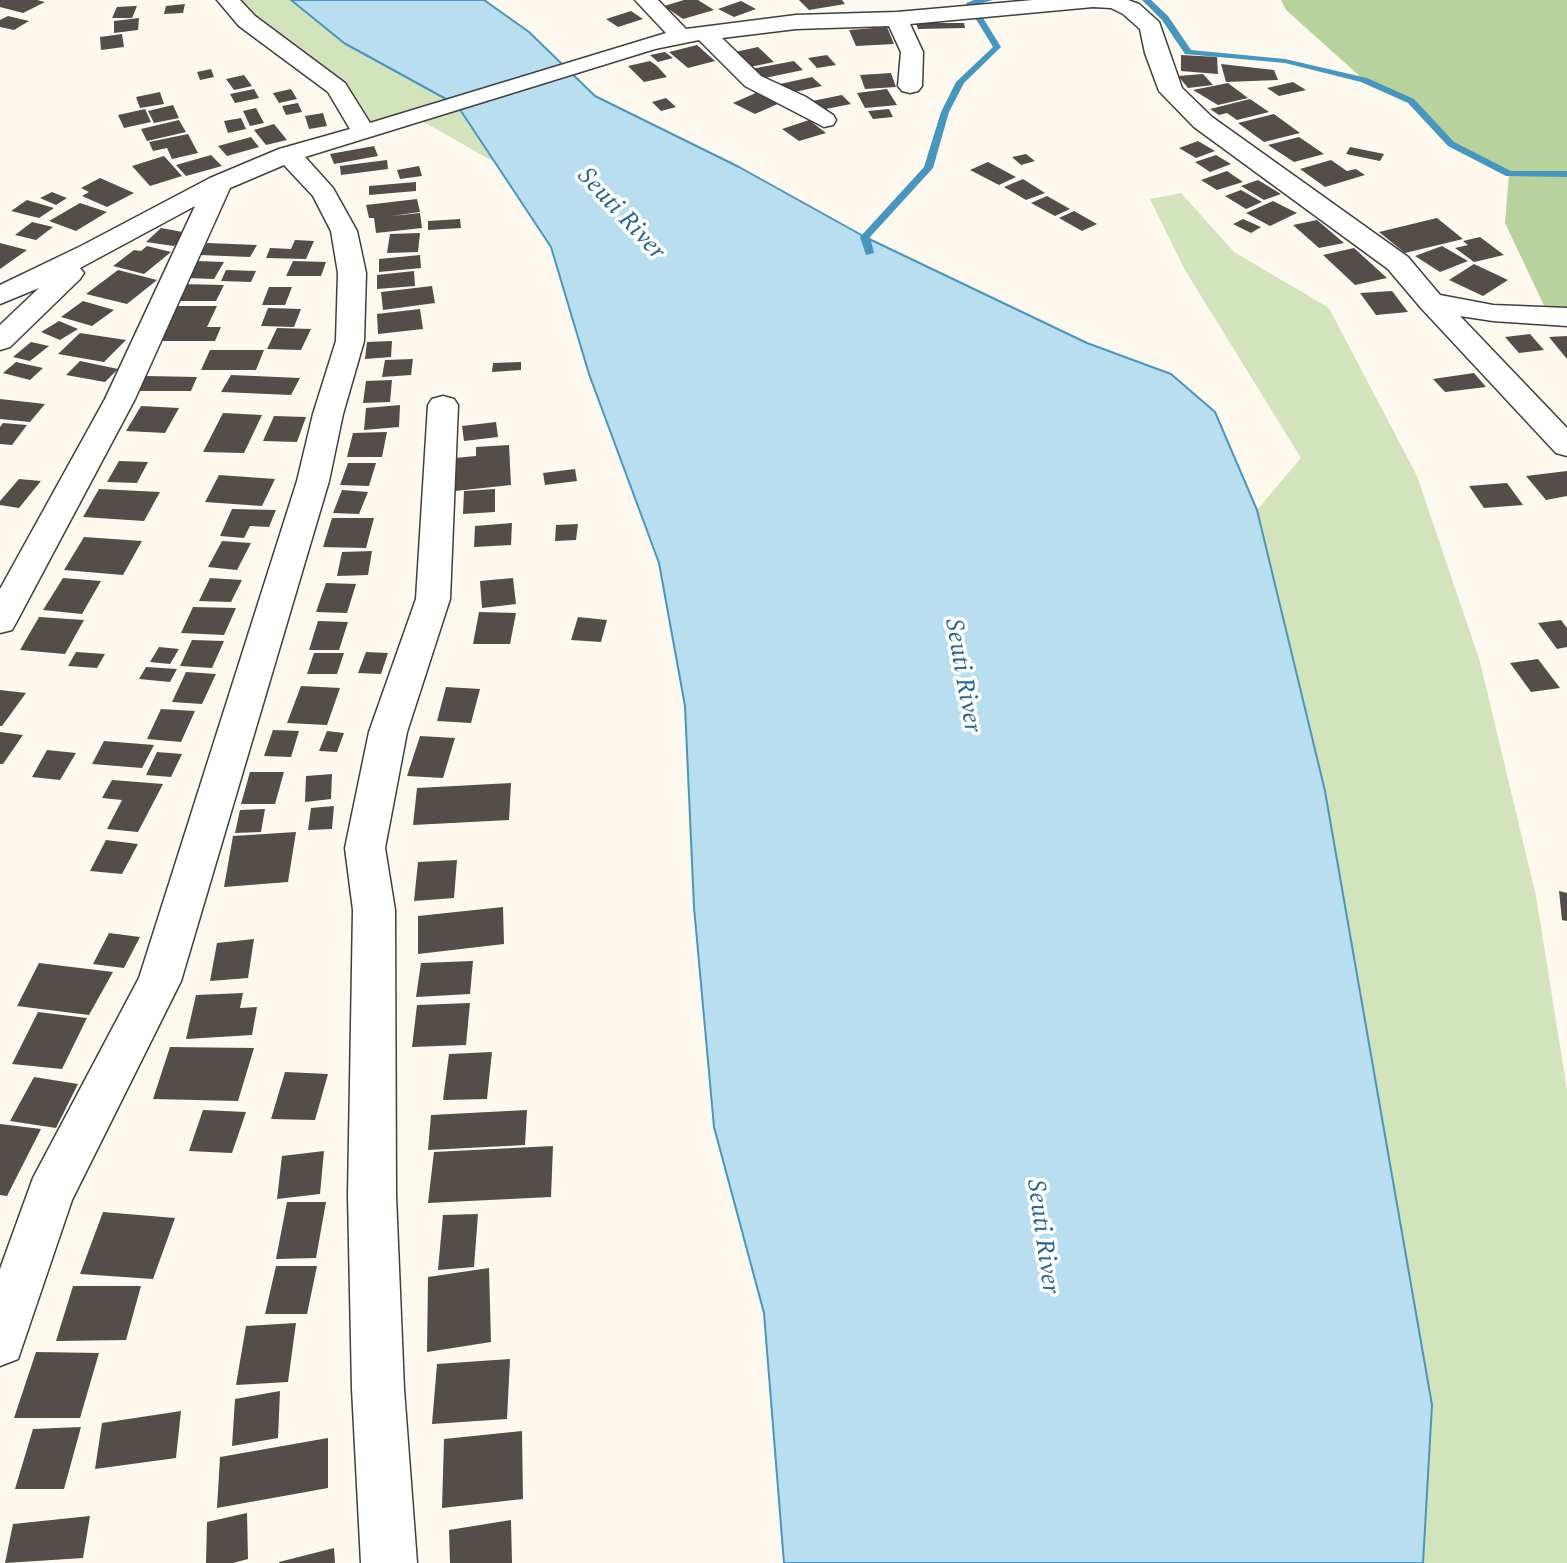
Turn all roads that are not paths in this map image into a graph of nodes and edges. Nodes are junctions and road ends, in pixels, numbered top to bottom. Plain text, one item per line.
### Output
1 (228, 0) edge
2 (646, 0) edge
3 (771, 0) edge
4 (897, 19) junction
5 (796, 22) junction
6 (693, 34) junction
7 (910, 86) dead end
8 (824, 120) dead end
9 (364, 133) junction
10 (288, 154) junction
11 (219, 183) junction
12 (91, 252) junction
13 (0, 296) edge
14 (1431, 302) junction
15 (1567, 317) edge
16 (0, 341) edge
17 (443, 405) dead end
18 (1567, 446) edge
19 (0, 621) edge
20 (0, 1341) edge
21 (389, 1563) edge

1 - 9 street
2 - 6 street
3 - 5 street
4 - 5 street
4 - 7 street
4 - 14 street
5 - 6 street
6 - 8 street
6 - 9 street
9 - 10 street
10 - 11 street
10 - 20 street
11 - 12 street
11 - 19 street
12 - 13 street
12 - 16 street
14 - 15 street
14 - 18 street
17 - 21 street

